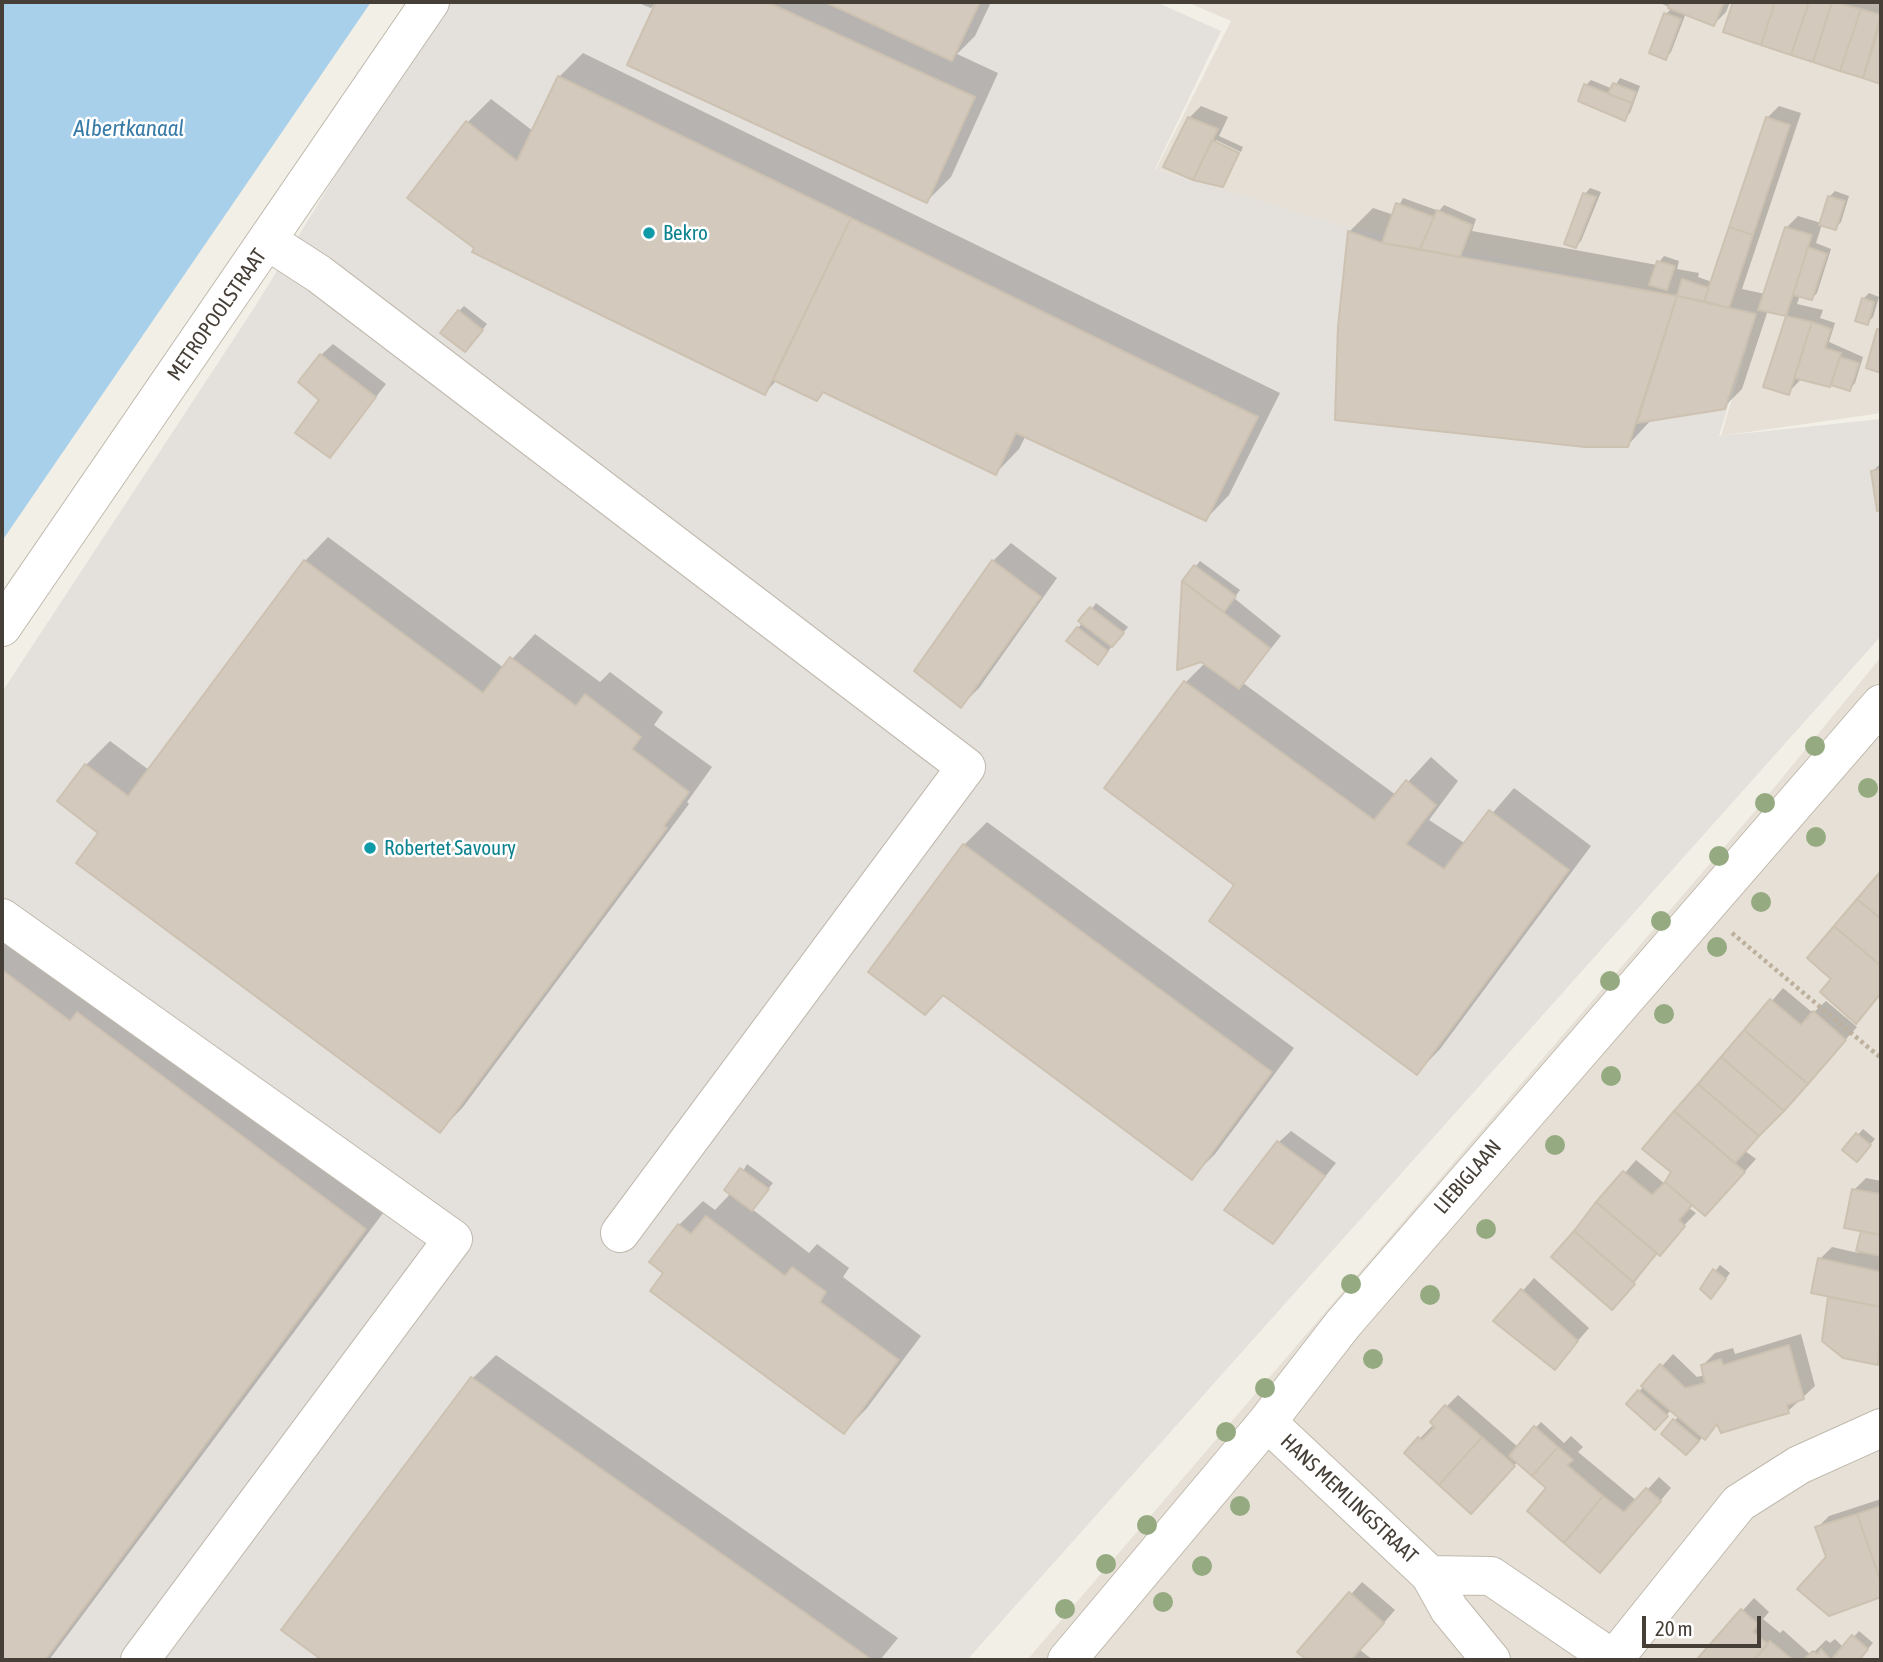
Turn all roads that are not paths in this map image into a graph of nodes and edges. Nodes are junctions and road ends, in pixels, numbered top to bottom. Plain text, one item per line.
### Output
1 (430, 2) edge
2 (268, 241) junction
3 (2, 627) edge
4 (1881, 704) edge
5 (2, 918) edge
6 (620, 1233) dead end
7 (1268, 1422) junction
8 (1881, 1428) edge
9 (1430, 1576) junction
10 (140, 1660) edge
11 (1067, 1660) edge
12 (1491, 1660) edge
13 (1613, 1660) edge

1 - 2 street, METROPOOLSTRAAT
2 - 3 street, METROPOOLSTRAAT
2 - 6 street
4 - 7 street, LIEBIGLAAN
5 - 10 street
7 - 9 street, HANS MEMLINGSTRAAT
7 - 11 street, LIEBIGLAAN
8 - 13 street
9 - 12 street, HANS MEMLINGSTRAAT
9 - 13 street, HANS MEMLINGSTRAAT

